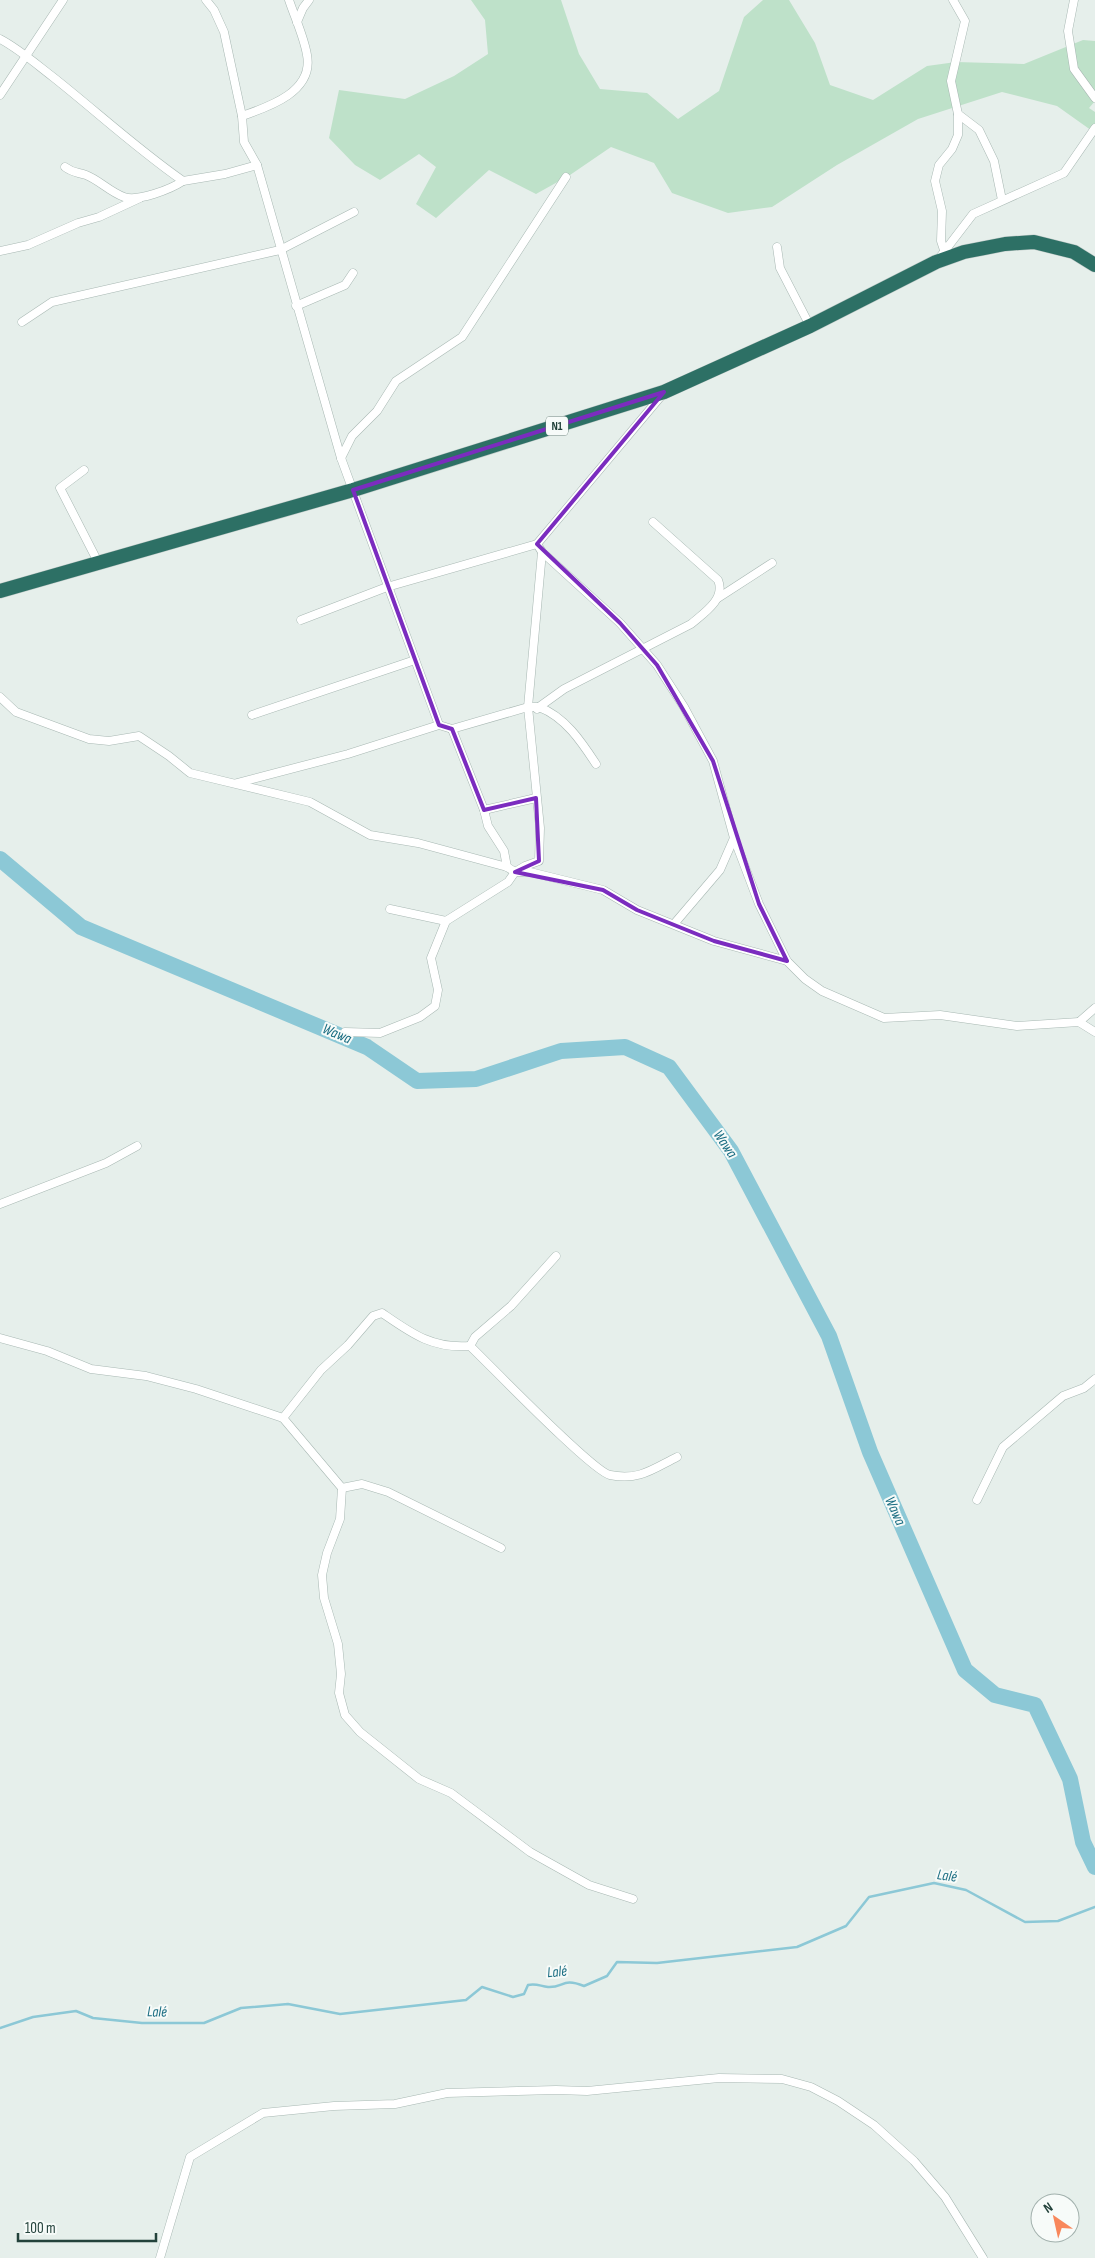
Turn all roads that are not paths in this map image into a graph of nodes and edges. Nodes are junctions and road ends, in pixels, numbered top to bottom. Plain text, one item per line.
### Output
1 (63, 0) edge
2 (206, 0) edge
3 (290, 0) edge
4 (310, 0) edge
5 (953, 0) edge
6 (1074, 0) edge
7 (297, 22) junction
8 (0, 39) edge
9 (26, 56) junction
10 (0, 95) edge
11 (1095, 98) edge
12 (958, 114) junction
13 (242, 116) junction
14 (1095, 128) edge
15 (257, 165) junction
16 (65, 167) dead end
17 (566, 177) dead end
18 (183, 180) junction
19 (140, 198) junction
20 (1002, 200) junction
21 (354, 212) dead end
22 (777, 247) dead end
23 (280, 250) junction
24 (944, 250) junction
25 (1, 252) edge
26 (936, 262) junction
27 (1095, 265) edge
28 (353, 273) dead end
29 (296, 306) junction
30 (22, 322) dead end
31 (810, 326) junction
32 (664, 392) junction
33 (341, 458) junction
34 (84, 470) dead end
35 (353, 490) junction
36 (653, 522) dead end
37 (537, 544) junction
38 (542, 552) junction
39 (772, 563) dead end
40 (99, 564) junction
41 (387, 587) junction
42 (0, 592) edge
43 (718, 598) junction
44 (301, 620) dead end
45 (642, 648) junction
46 (415, 660) junction
47 (0, 697) edge
48 (528, 707) junction
49 (539, 707) junction
50 (252, 714) dead end
51 (528, 716) junction
52 (440, 724) junction
53 (452, 730) junction
54 (596, 764) dead end
55 (237, 783) junction
56 (536, 798) junction
57 (484, 810) junction
58 (734, 838) junction
59 (507, 867) junction
60 (516, 872) junction
61 (390, 909) dead end
62 (446, 921) junction
63 (674, 924) junction
64 (788, 961) junction
65 (1095, 1008) edge
66 (1079, 1022) junction
67 (345, 1032) dead end
68 (1095, 1032) edge
69 (137, 1146) dead end
70 (0, 1204) edge
71 (556, 1256) dead end
72 (0, 1338) edge
73 (470, 1346) junction
74 (1095, 1379) edge
75 (283, 1418) junction
76 (677, 1457) dead end
77 (342, 1488) junction
78 (977, 1500) dead end
79 (501, 1548) dead end
80 (633, 1899) dead end
81 (160, 2258) edge
82 (983, 2258) edge

1 - 9 street
2 - 13 street
3 - 7 street
4 - 7 street
5 - 12 street
6 - 11 street
7 - 13 street
8 - 9 street
9 - 10 street
9 - 18 street
12 - 20 street
12 - 24 street
13 - 15 street
14 - 20 street
15 - 18 street
15 - 23 street
16 - 19 street
17 - 33 street
18 - 19 street
19 - 25 street
20 - 24 street
21 - 23 street
22 - 31 street
23 - 29 street
23 - 30 street
24 - 26 street
26 - 27 highway, N1
26 - 31 highway, N1
28 - 29 street
29 - 33 street
31 - 32 highway, N1
32 - 35 highway, N1
32 - 37 street
33 - 35 street
34 - 40 street
35 - 40 highway, N1
35 - 41 street
36 - 43 street
37 - 38 street
37 - 41 street
38 - 45 street
38 - 48 street
39 - 43 street
40 - 42 highway, N1
41 - 44 street
41 - 46 street
43 - 45 street
45 - 49 street
45 - 58 street
46 - 50 street
46 - 52 street
47 - 55 street
48 - 49 street
48 - 51 street
48 - 53 street
49 - 51 street
49 - 54 street
51 - 56 street
52 - 53 street
52 - 55 street
53 - 57 street
55 - 59 street
56 - 57 street
56 - 60 street
57 - 59 street
58 - 63 street
58 - 64 street
59 - 60 street
60 - 62 street
60 - 63 street
61 - 62 street
62 - 67 street
63 - 64 street
64 - 66 street
65 - 66 street
66 - 68 street
69 - 70 street
71 - 73 street
72 - 75 street
73 - 75 street
73 - 76 street
74 - 78 street
75 - 77 street
77 - 79 street
77 - 80 street
81 - 82 street

